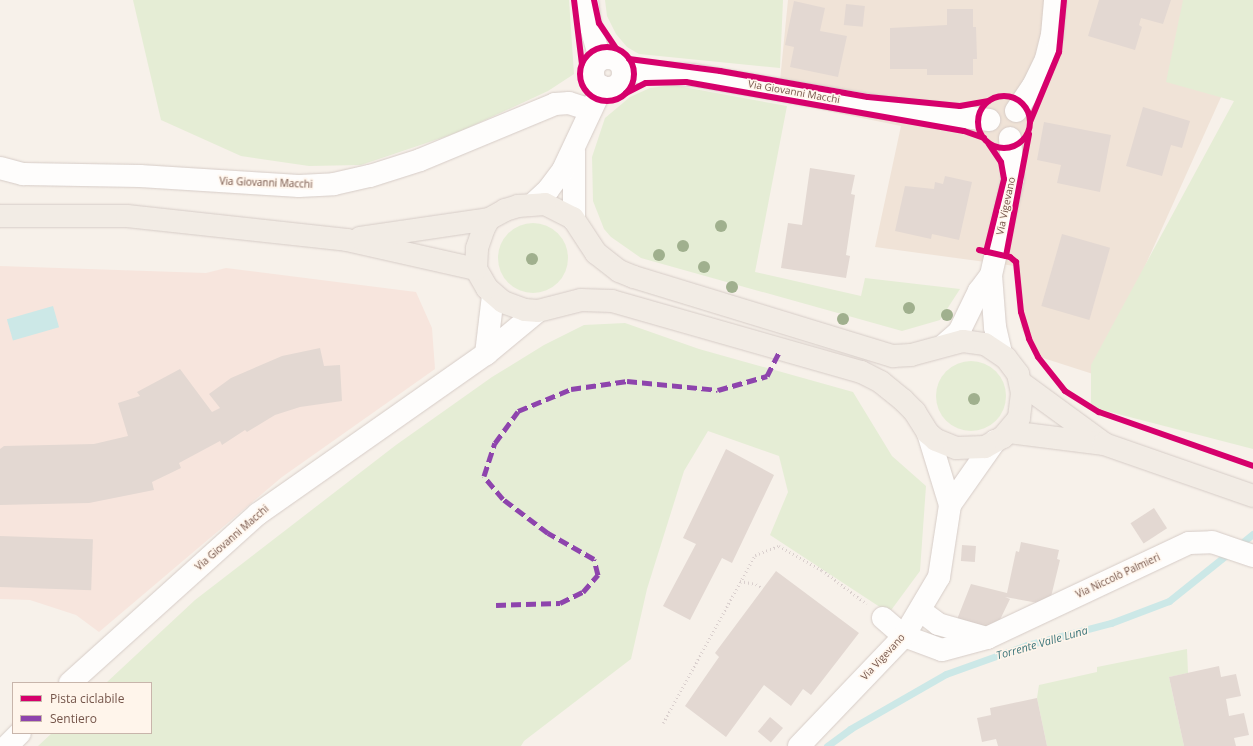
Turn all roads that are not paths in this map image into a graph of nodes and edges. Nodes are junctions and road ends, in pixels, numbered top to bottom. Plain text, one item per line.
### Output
1 (588, 0) edge
2 (1055, 0) edge
3 (600, 60) junction
4 (623, 71) junction
5 (602, 87) junction
6 (590, 110) junction
7 (1016, 111) junction
8 (990, 120) junction
9 (1010, 138) junction
10 (574, 150) junction
11 (0, 168) edge
12 (533, 204) junction
13 (0, 216) edge
14 (489, 219) junction
15 (574, 220) junction
16 (347, 240) junction
17 (476, 269) junction
18 (991, 275) junction
19 (493, 295) junction
20 (538, 311) junction
21 (944, 345) junction
22 (1001, 353) junction
23 (486, 354) junction
24 (1021, 383) junction
25 (928, 433) junction
26 (1002, 436) junction
27 (1104, 444) junction
28 (1253, 496) edge
29 (950, 505) junction
30 (1251, 555) edge
31 (921, 611) junction
32 (883, 618) road end
33 (904, 636) junction
34 (987, 638) junction
35 (71, 682) edge
36 (19, 734) edge
37 (7, 746) edge
38 (799, 746) edge

1 - 3 street
2 - 7 street
3 - 4 street
3 - 5 street
4 - 5 street
4 - 8 street, Via Giovanni Macchi
5 - 6 street
6 - 10 street
6 - 11 street, Via Giovanni Macchi
7 - 8 street
7 - 9 street
8 - 9 street
9 - 18 street, Via Vigevano
10 - 12 street
10 - 15 street
12 - 14 main road
12 - 15 main road
13 - 16 main road
14 - 16 main road
14 - 17 main road
15 - 21 main road
16 - 17 main road
17 - 19 main road
18 - 21 street, Via Vigevano
18 - 22 street, Via Vigevano
19 - 20 main road
19 - 23 street
20 - 23 street, Via Giovanni Macchi
20 - 25 main road
21 - 22 main road
22 - 24 main road
23 - 35 street, Via Giovanni Macchi
24 - 26 main road
24 - 27 main road
25 - 26 main road
25 - 29 street, Via Vigevano
26 - 27 main road
26 - 29 street, Via Vigevano
27 - 28 main road
29 - 31 street, Via Vigevano
30 - 34 street, Via Niccolò Palmieri
31 - 33 street, Via Vigevano
31 - 34 street
32 - 33 street
33 - 34 street, Via Niccolò Palmieri
33 - 38 street, Via Vigevano
36 - 37 street

